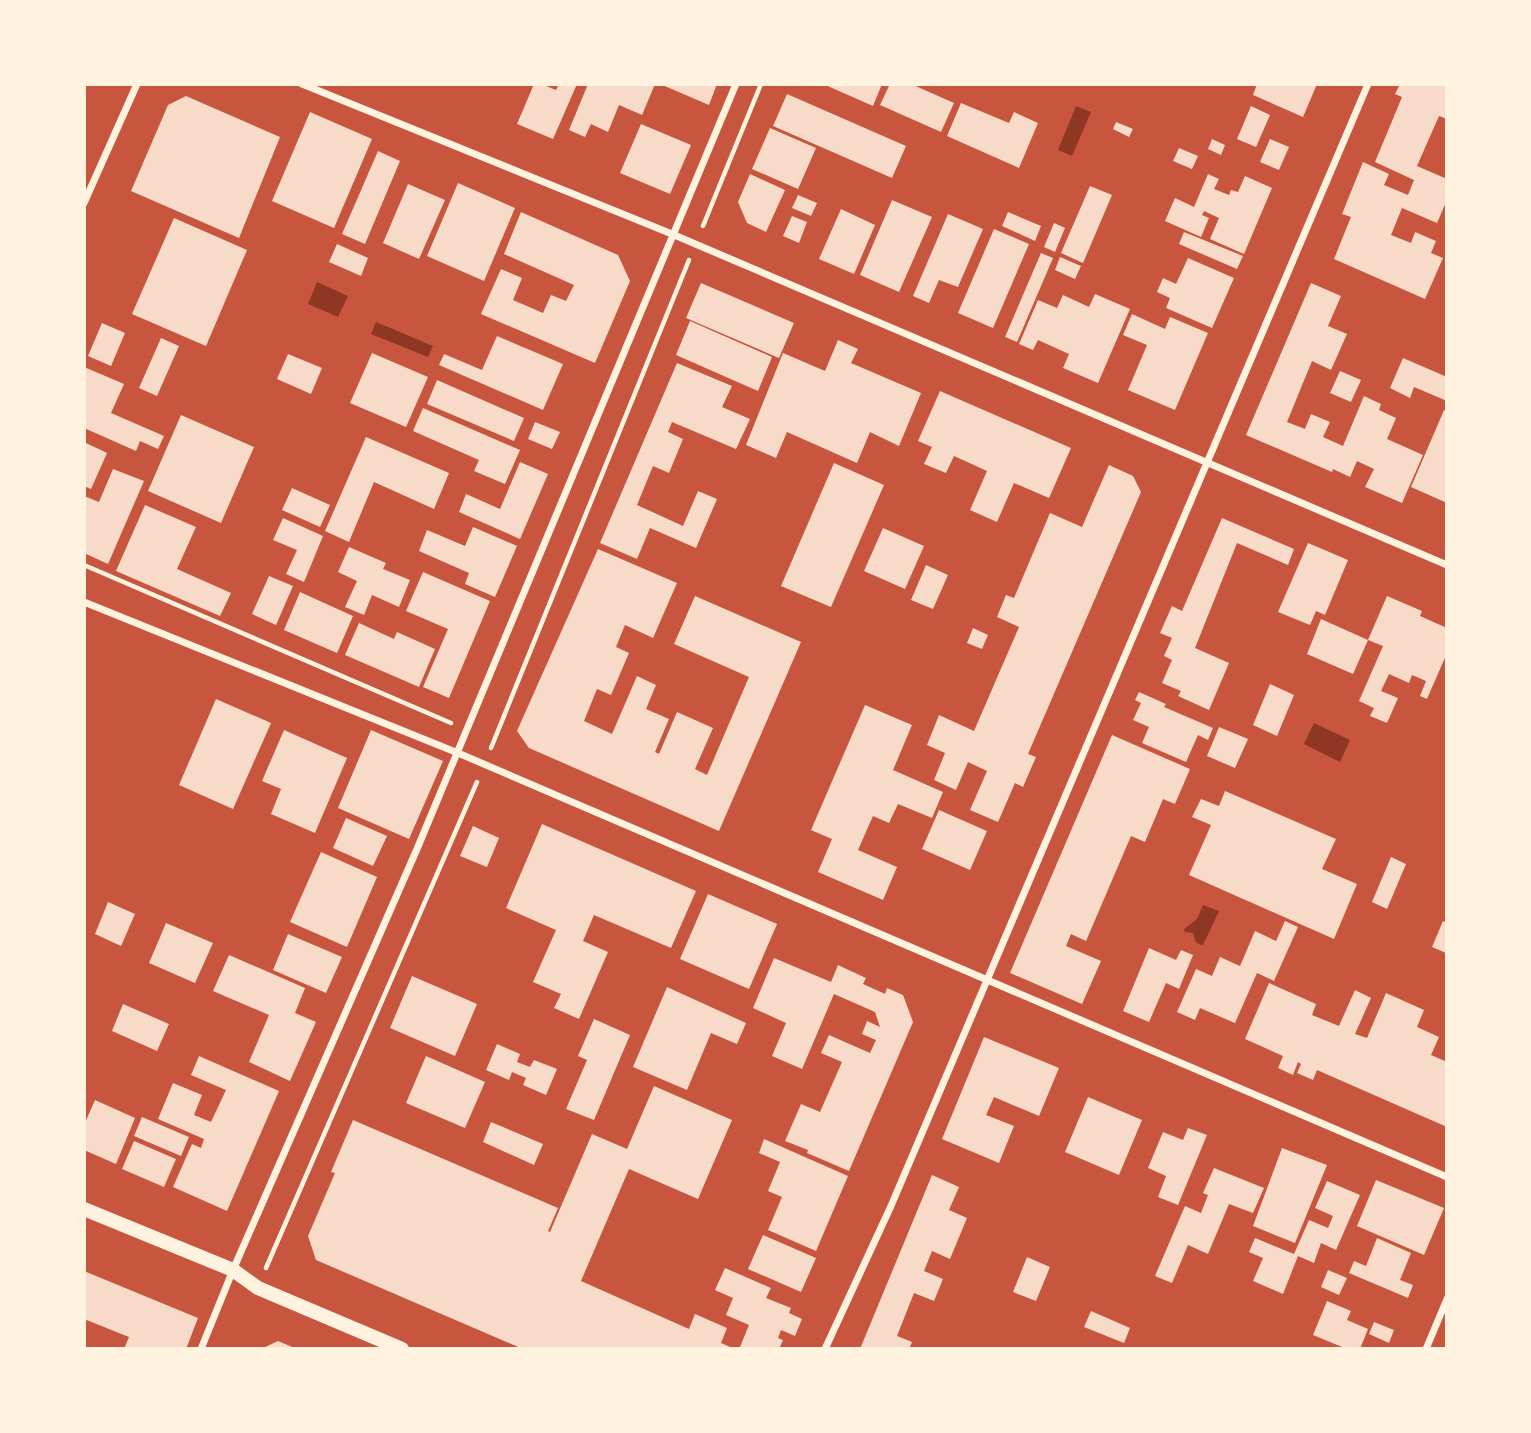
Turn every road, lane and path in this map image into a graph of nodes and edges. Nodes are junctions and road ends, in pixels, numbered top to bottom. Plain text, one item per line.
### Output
1 (137, 84) edge
2 (302, 84) edge
3 (736, 84) edge
4 (761, 84) edge
5 (1368, 84) edge
6 (84, 203) edge
7 (672, 234) junction
8 (696, 244) junction
9 (1206, 464) junction
10 (84, 565) edge
11 (1447, 565) edge
12 (84, 602) edge
13 (467, 730) junction
14 (458, 753) junction
15 (484, 765) junction
16 (987, 980) junction
17 (1447, 1177) edge
18 (84, 1209) edge
19 (233, 1270) junction
20 (258, 1288) junction
21 (1447, 1299) edge
22 (201, 1349) edge
23 (402, 1349) edge
24 (825, 1349) edge
25 (1426, 1349) edge

1 - 6 street
2 - 7 street
3 - 7 street
4 - 8 path
5 - 9 street
7 - 8 street
7 - 13 street
8 - 9 street
8 - 15 path
9 - 11 street
9 - 16 street
10 - 13 path
12 - 14 street
13 - 14 street
14 - 15 street
14 - 19 street
15 - 16 street
15 - 20 path
16 - 17 street
16 - 24 street
18 - 19 main road
19 - 20 main road
19 - 22 street
20 - 23 main road
21 - 25 street

